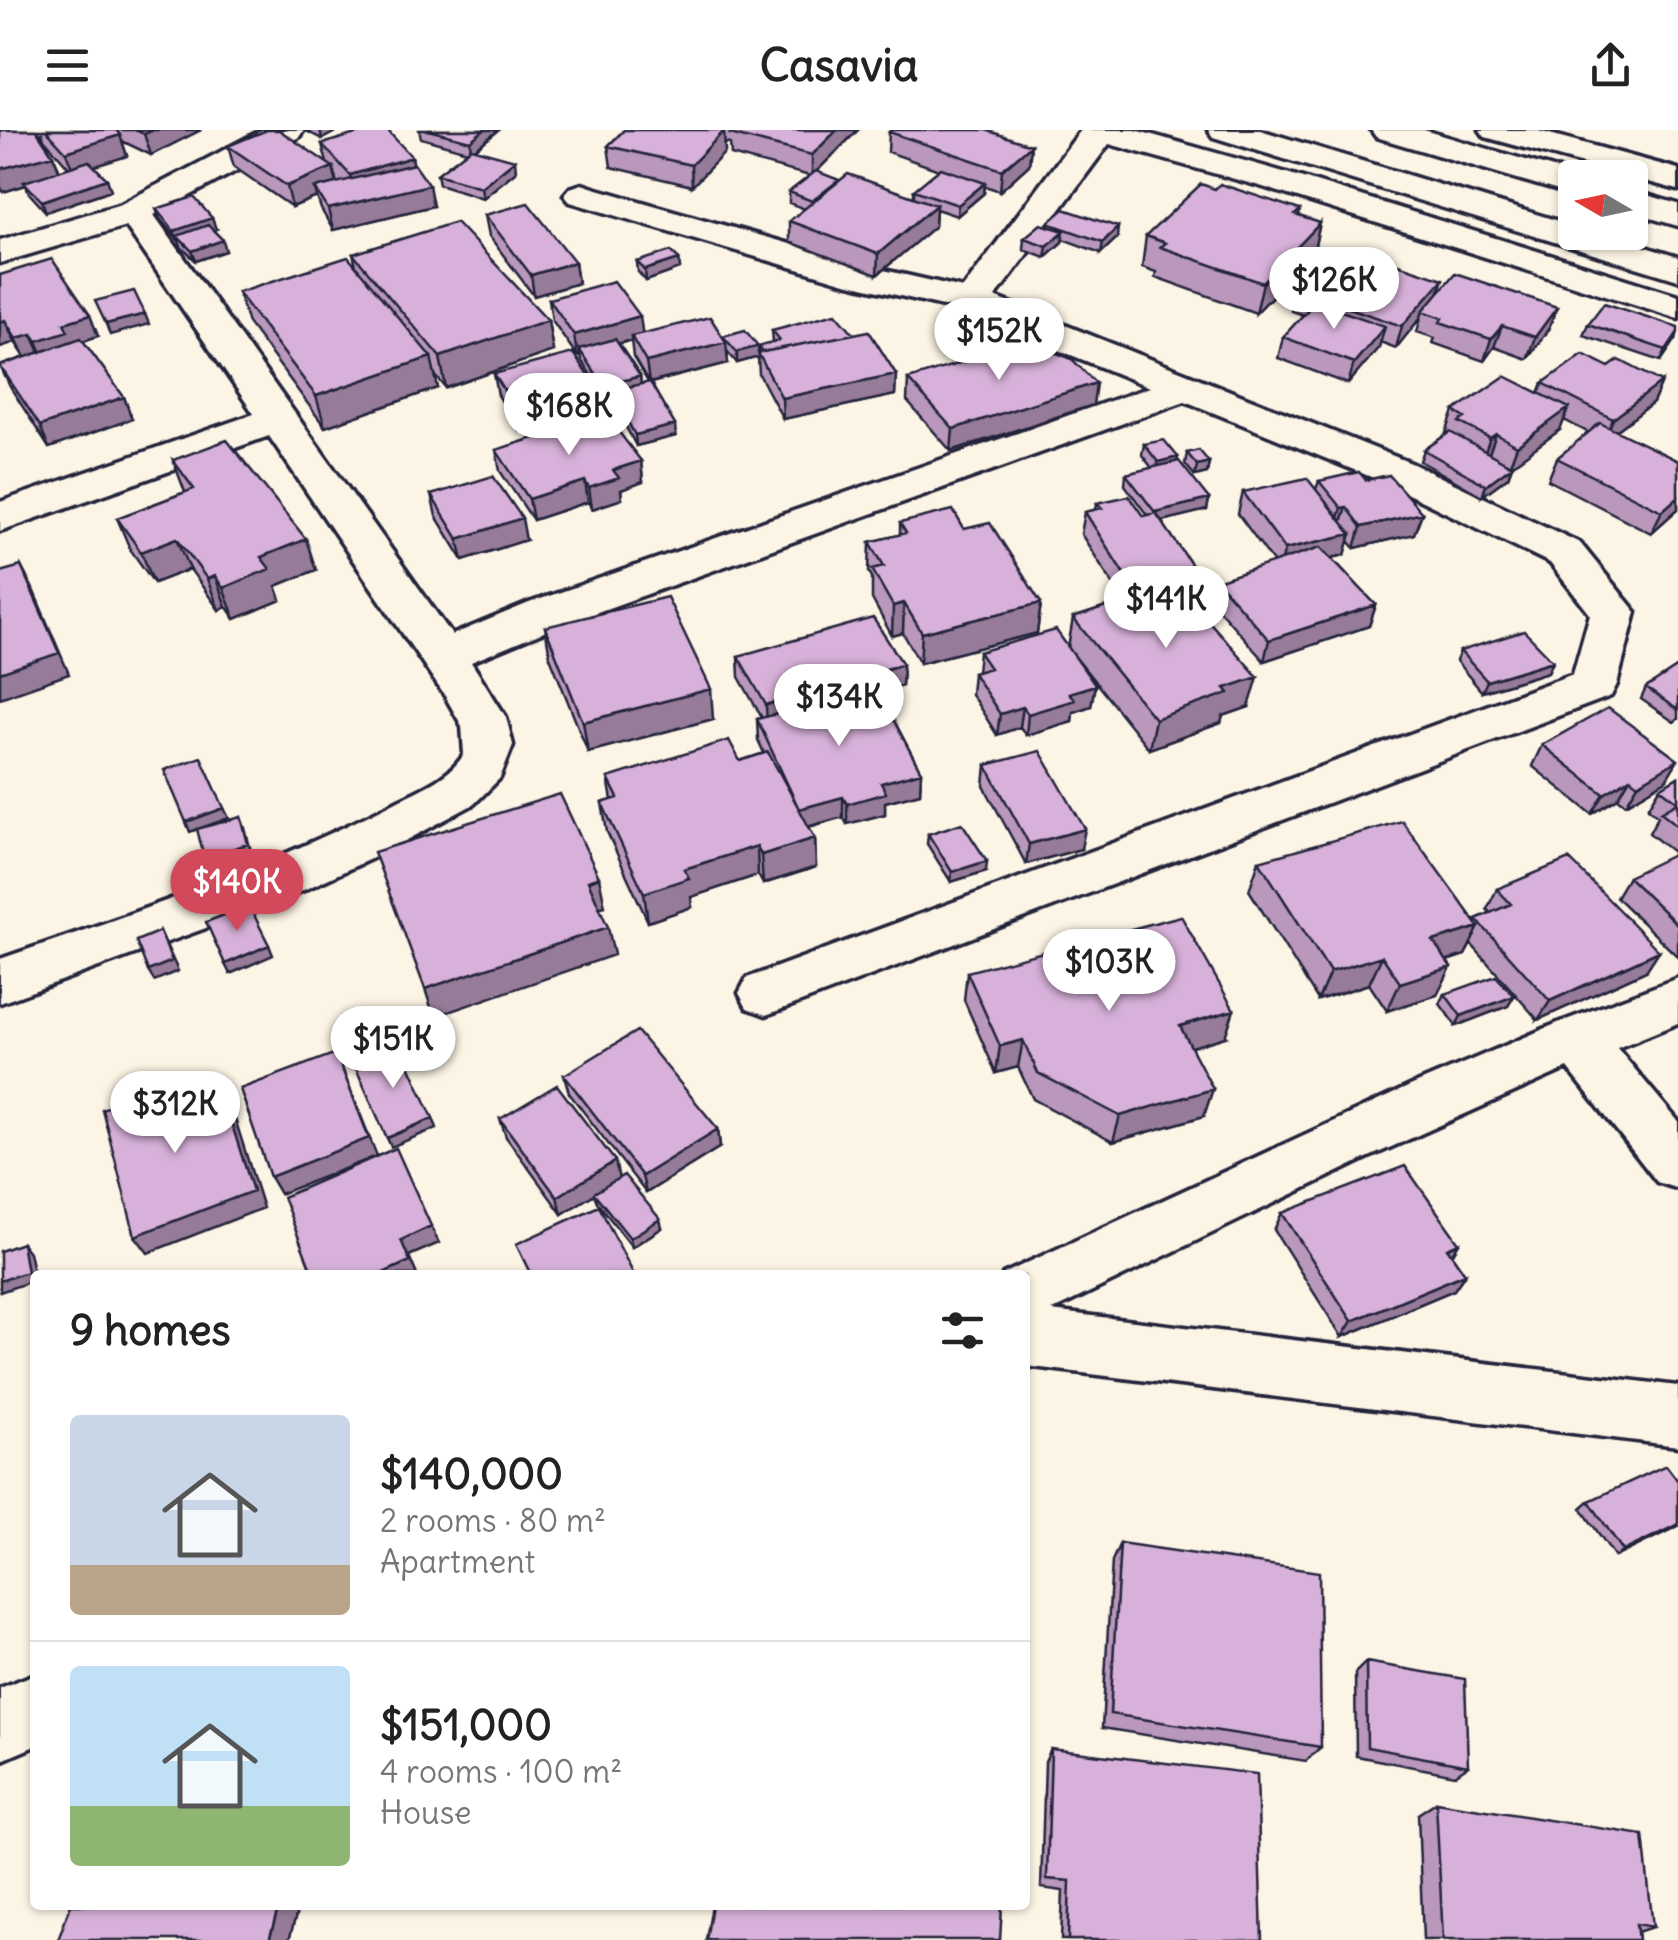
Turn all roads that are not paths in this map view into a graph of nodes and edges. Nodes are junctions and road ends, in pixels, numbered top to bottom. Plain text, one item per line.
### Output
1 (284, 130) edge
2 (1100, 130) edge
3 (1224, 130) edge
4 (1388, 130) edge
5 (1496, 130) edge
6 (1558, 180) edge
7 (1678, 180) edge
8 (582, 196) dead end
9 (1648, 206) edge
10 (134, 212) junction
11 (1678, 215) edge
12 (0, 252) edge
13 (1678, 269) edge
14 (972, 301) junction
15 (1678, 307) edge
16 (1185, 388) junction
17 (278, 418) junction
18 (0, 517) edge
19 (444, 656) junction
20 (0, 981) edge
21 (766, 993) dead end
22 (1678, 1000) edge
23 (1577, 1039) junction
24 (1678, 1164) edge
25 (1030, 1292) edge
26 (1030, 1338) edge
27 (1678, 1416) edge
28 (30, 1711) edge
29 (0, 1725) edge

1 - 10 street
2 - 14 street
2 - 15 street
3 - 13 street
4 - 6 street
5 - 7 street
8 - 14 street
9 - 11 street
10 - 12 street
10 - 17 street
14 - 16 street
16 - 19 street
16 - 21 street
17 - 18 street
17 - 19 street
19 - 20 street
22 - 23 street
23 - 24 street
23 - 25 street
26 - 27 street
28 - 29 street

